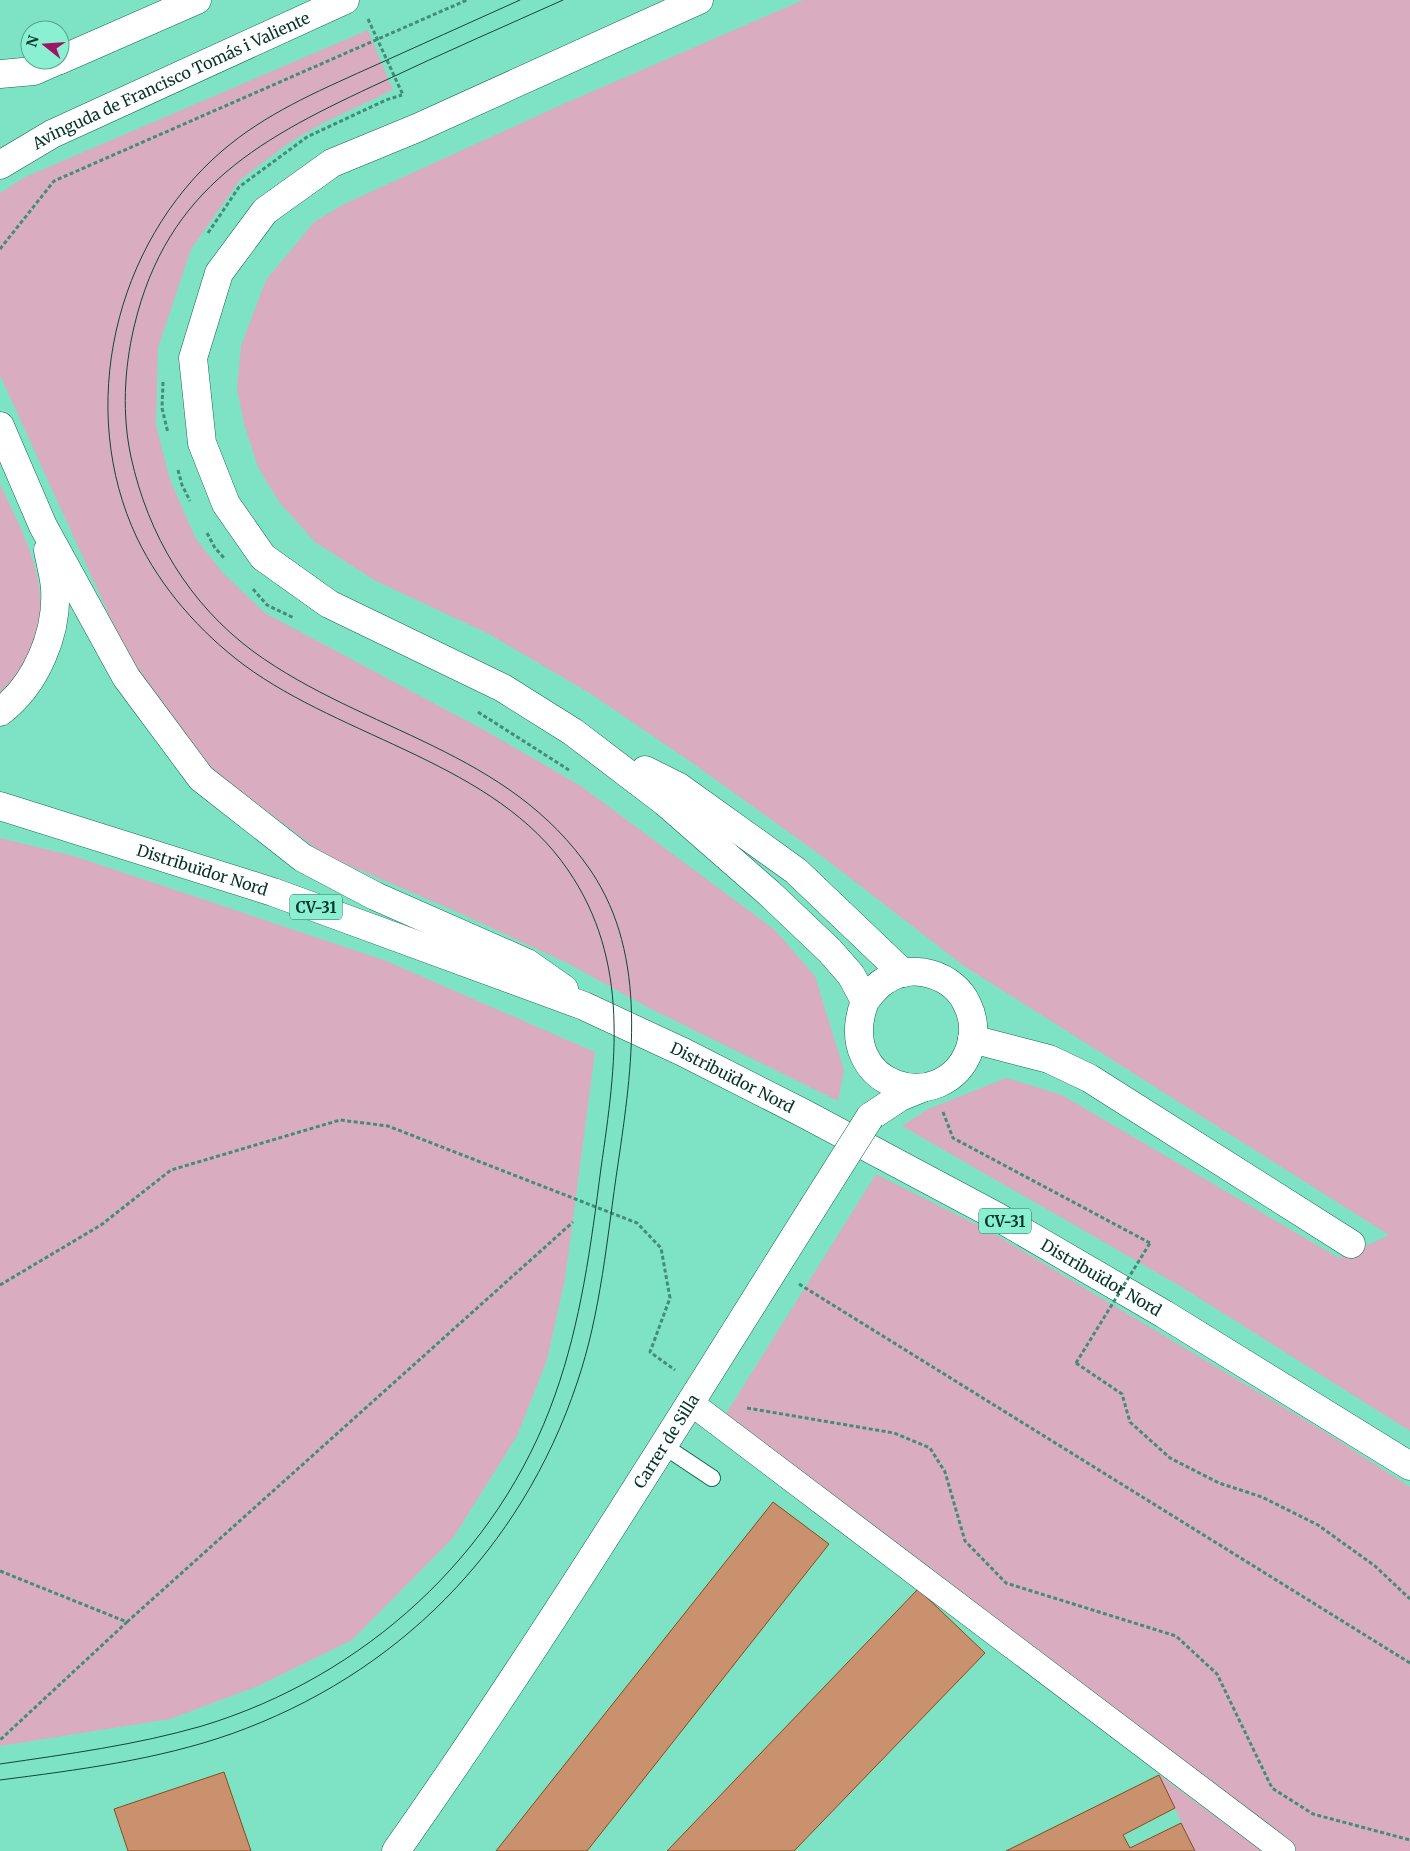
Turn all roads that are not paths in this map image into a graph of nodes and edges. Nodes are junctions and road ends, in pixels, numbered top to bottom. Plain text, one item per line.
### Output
1 (197, 0) edge
2 (345, 0) edge
3 (699, 0) edge
4 (70, 56) edge
5 (36, 70) edge
6 (0, 74) edge
7 (0, 165) edge
8 (0, 426) edge
9 (43, 526) junction
10 (0, 712) edge
11 (572, 732) junction
12 (0, 806) edge
13 (903, 973) junction
14 (865, 1001) junction
15 (584, 1006) junction
16 (972, 1039) junction
17 (872, 1069) junction
18 (931, 1096) junction
19 (870, 1117) junction
20 (1351, 1244) dead end
21 (692, 1403) junction
22 (664, 1446) junction
23 (1410, 1466) edge
24 (712, 1478) dead end
25 (459, 1762) junction
26 (396, 1851) edge
27 (413, 1851) edge
28 (1283, 1851) edge

1 - 4 street
2 - 7 street, Avinguda de Francisco Tomás i Valiente
3 - 11 street
5 - 6 street
8 - 9 street
9 - 10 street
9 - 15 street
11 - 13 street
11 - 14 street
12 - 15 street, Distribuïdor Nord / CV-31
13 - 14 street
13 - 16 street
14 - 17 street
15 - 23 street, Distribuïdor Nord / CV-31
16 - 18 street
16 - 20 street
17 - 18 street
17 - 19 street, Carrer de Silla
18 - 19 street, Carrer de Silla
19 - 21 street, Carrer de Silla, bridge
21 - 22 street, Carrer de Silla
21 - 28 street
22 - 24 lane
22 - 25 street, Carrer de Silla
25 - 26 street, Carrer de Silla
25 - 27 street, Carrer de Silla

